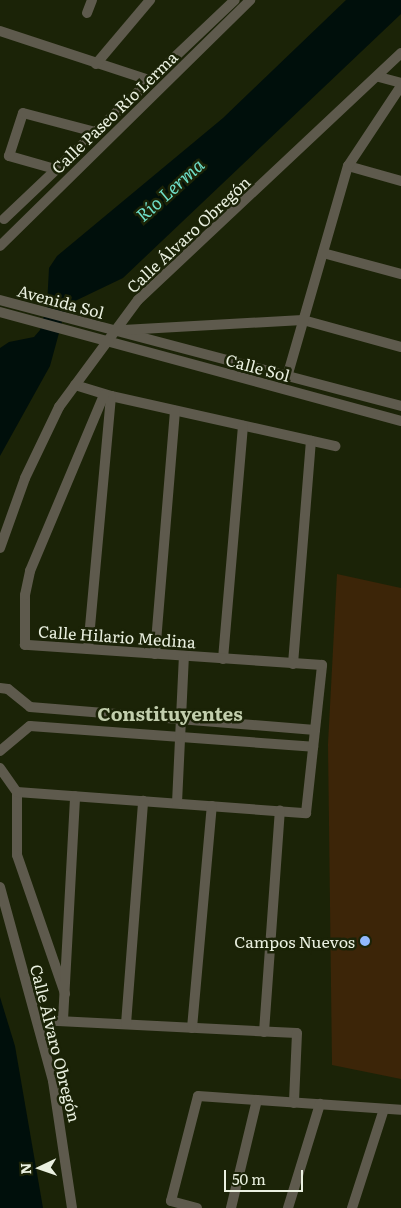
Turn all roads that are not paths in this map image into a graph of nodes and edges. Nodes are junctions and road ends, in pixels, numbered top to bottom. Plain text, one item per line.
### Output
1 (92, 0) edge
2 (235, 0) edge
3 (250, 0) edge
4 (148, 1) edge
5 (87, 13) dead end
6 (0, 31) edge
7 (401, 53) edge
8 (96, 64) junction
9 (379, 77) junction
10 (152, 81) junction
11 (401, 84) edge
12 (95, 132) junction
13 (348, 166) junction
14 (55, 169) junction
15 (401, 181) edge
16 (5, 219) edge
17 (0, 246) edge
18 (323, 253) junction
19 (401, 274) edge
20 (0, 300) edge
21 (0, 312) edge
22 (303, 320) junction
23 (114, 331) junction
24 (107, 341) junction
25 (401, 347) edge
26 (287, 377) junction
27 (75, 386) junction
28 (107, 396) junction
29 (401, 406) edge
30 (175, 411) junction
31 (401, 420) edge
32 (243, 426) junction
33 (311, 441) junction
34 (335, 446) dead end
35 (0, 548) edge
36 (88, 649) junction
37 (155, 654) junction
38 (184, 656) junction
39 (223, 659) junction
40 (293, 664) junction
41 (0, 688) edge
42 (30, 708) junction
43 (181, 719) junction
44 (30, 726) junction
45 (315, 730) junction
46 (180, 737) junction
47 (313, 747) junction
48 (0, 751) edge
49 (0, 768) edge
50 (17, 792) junction
51 (75, 796) junction
52 (143, 801) junction
53 (177, 803) junction
54 (212, 806) junction
55 (280, 811) junction
56 (0, 887) edge
57 (65, 994) junction
58 (38, 1020) junction
59 (63, 1020) junction
60 (126, 1024) junction
61 (192, 1028) junction
62 (264, 1032) junction
63 (257, 1100) junction
64 (294, 1103) junction
65 (320, 1104) junction
66 (384, 1109) junction
67 (401, 1110) edge
68 (72, 1208) edge
69 (197, 1208) edge
70 (231, 1208) edge
71 (288, 1208) edge
72 (352, 1208) edge

1 - 5 street
2 - 10 street
3 - 17 street, Calle Paseo Río Lerma
4 - 8 street
6 - 8 street
7 - 9 street, Calle Álvaro Obregón
8 - 10 street
9 - 11 street
9 - 23 street, Calle Álvaro Obregón
10 - 12 street
11 - 13 street
12 - 14 street
12 - 14 street
13 - 15 street
13 - 18 street
14 - 16 street
18 - 19 street
18 - 22 street
20 - 23 street, Avenida Sol
21 - 24 street, Avenida Sol
22 - 23 street
22 - 25 street
22 - 26 street
23 - 24 street, Calle Álvaro Obregón
23 - 26 street, Calle Sol
24 - 27 street, Calle Álvaro Obregón
24 - 31 street, Calle Sol
26 - 29 street, Calle Sol
27 - 28 street
27 - 35 street, Calle Álvaro Obregón
28 - 30 street
28 - 36 street
28 - 36 street, Calle Hilario Medina
30 - 32 street
30 - 37 street
32 - 33 street
32 - 39 street
33 - 34 street
33 - 40 street
36 - 37 street, Calle Hilario Medina
37 - 38 street, Calle Hilario Medina
38 - 39 street, Calle Hilario Medina
38 - 43 street
39 - 40 street, Calle Hilario Medina
40 - 45 street, Calle Hilario Medina
41 - 42 street
42 - 43 street
42 - 44 street
43 - 45 street
43 - 46 street
44 - 46 street
44 - 48 street
45 - 47 street
46 - 47 street
46 - 53 street
47 - 55 street
49 - 50 street
50 - 51 street
50 - 57 street
51 - 52 street
51 - 57 street
52 - 53 street
52 - 60 street
53 - 54 street
54 - 55 street
54 - 61 street
55 - 62 street
56 - 58 street, Calle Álvaro Obregón
57 - 59 street
58 - 59 street
58 - 68 street, Calle Álvaro Obregón
59 - 60 street
60 - 61 street
61 - 62 street
62 - 64 street
63 - 64 street
63 - 69 street
63 - 70 street
64 - 65 street
65 - 66 street
65 - 71 street
66 - 67 street
66 - 72 street

